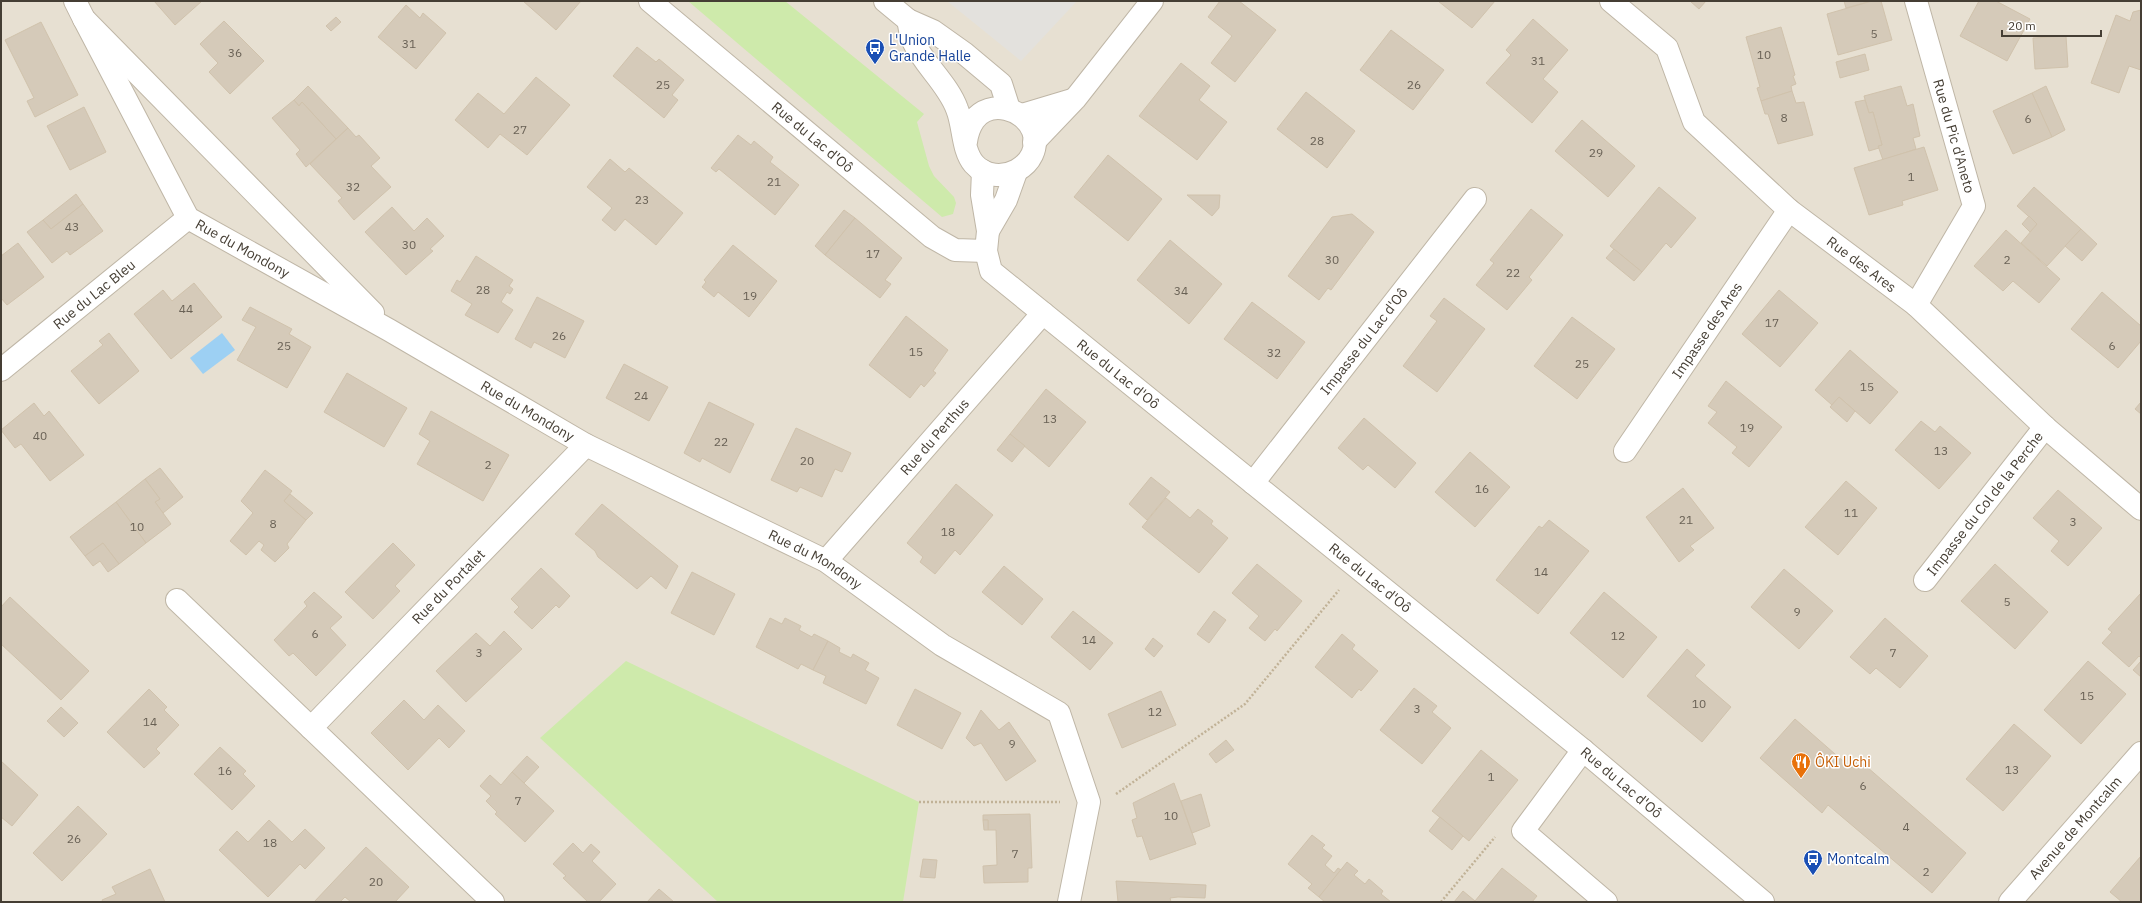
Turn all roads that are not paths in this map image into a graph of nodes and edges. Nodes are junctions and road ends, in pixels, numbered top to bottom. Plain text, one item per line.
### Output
1 (650, 1) edge
2 (885, 1) edge
3 (1152, 1) edge
4 (1611, 1) edge
5 (1916, 1) edge
6 (79, 10) edge
7 (908, 20) junction
8 (1074, 99) junction
9 (1015, 112) junction
10 (966, 142) junction
11 (1034, 142) junction
12 (983, 171) junction
13 (1016, 172) junction
14 (1475, 199) dead end
15 (1789, 210) junction
16 (188, 218) junction
17 (987, 241) junction
18 (1916, 305) junction
19 (1043, 313) junction
20 (389, 330) junction
21 (1, 370) edge
22 (2045, 427) junction
23 (586, 445) junction
24 (1625, 451) dead end
25 (1253, 483) junction
26 (2141, 509) edge
27 (826, 561) junction
28 (1926, 580) dead end
29 (177, 600) dead end
30 (311, 728) junction
31 (1583, 750) junction
32 (2141, 753) edge
33 (493, 902) edge
34 (1070, 902) edge
35 (1606, 902) edge
36 (1763, 902) edge
37 (2010, 902) edge

1 - 17 street, Rue du Lac d'Oô
2 - 7 street
3 - 8 street
4 - 15 street, Rue des Ares
5 - 18 street, Rue du Pic d'Aneto
6 - 16 street, Rue du Mondony
6 - 20 street, Rue du Mondony
7 - 9 street
7 - 10 street
8 - 9 street
8 - 11 street
9 - 10 street
9 - 11 street
10 - 12 street
11 - 13 street
12 - 13 street
12 - 17 street, Rue du Lac d'Oô
13 - 17 street
14 - 25 street, Impasse du Lac d'Oô
15 - 18 street, Rue des Ares
15 - 24 street, Impasse des Ares
16 - 20 street, Rue du Mondony
16 - 21 street, Rue du Lac Bleu
17 - 19 street, Rue du Lac d'Oô
18 - 22 street, Rue des Ares
19 - 25 street, Rue du Lac d'Oô
19 - 27 street, Rue du Perthus
20 - 23 street, Rue du Mondony
22 - 26 street, Rue des Ares
22 - 28 street, Impasse du Col de la Perche
23 - 27 street, Rue du Mondony
23 - 30 street, Rue du Portalet
25 - 31 street, Rue du Lac d'Oô
27 - 34 street, Rue du Mondony
29 - 30 street
30 - 33 street
31 - 35 street
31 - 36 street, Rue du Lac d'Oô
32 - 37 street, Avenue de Montcalm

